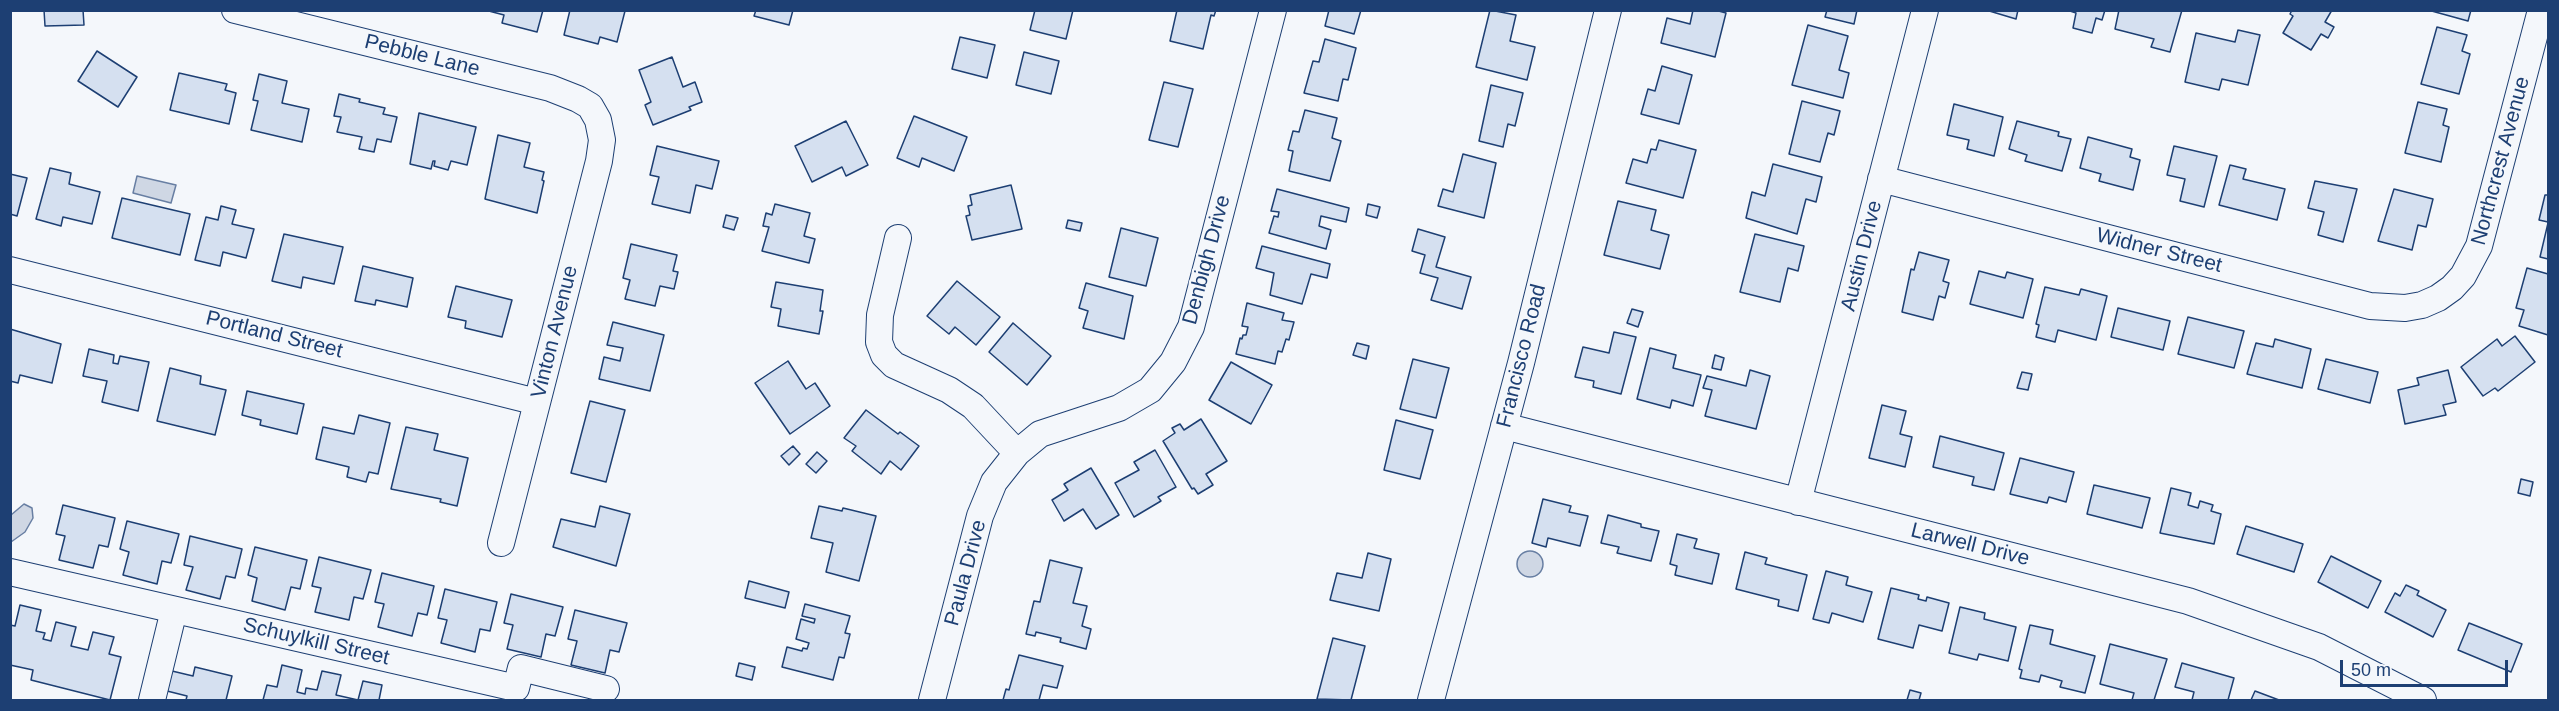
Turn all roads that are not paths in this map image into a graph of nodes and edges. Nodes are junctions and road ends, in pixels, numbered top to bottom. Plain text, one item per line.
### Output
1 (236, 10) edge
2 (1273, 10) edge
3 (1608, 10) edge
4 (1925, 10) edge
5 (2541, 10) edge
6 (598, 120) joint
7 (1881, 179) junction
8 (898, 238) dead end
9 (10, 270) edge
10 (2438, 298) joint
11 (537, 402) junction
12 (1504, 426) junction
13 (1017, 453) junction
14 (1798, 502) junction
15 (501, 543) dead end
16 (10, 572) edge
17 (174, 610) junction
18 (606, 689) dead end
19 (514, 694) edge
20 (152, 700) edge
21 (932, 700) edge
22 (1431, 700) edge
23 (2423, 700) edge

1 - 6 street, Pebble Lane
2 - 13 street, Denbigh Drive
3 - 12 street, Francisco Road
4 - 7 street, Austin Drive
5 - 10 street, Northcrest Avenue
6 - 11 street, Vinton Avenue
7 - 10 street, Widner Street
7 - 14 street, Austin Drive
8 - 13 street
9 - 11 street, Portland Street
11 - 15 street, Vinton Avenue
12 - 14 street, Larwell Drive
12 - 22 street, Francisco Road
13 - 21 street, Paula Drive
14 - 23 street, Larwell Drive
16 - 17 street, Schuylkill Street
17 - 19 street, Schuylkill Street
17 - 20 street
18 - 19 street, Schuylkill Street

